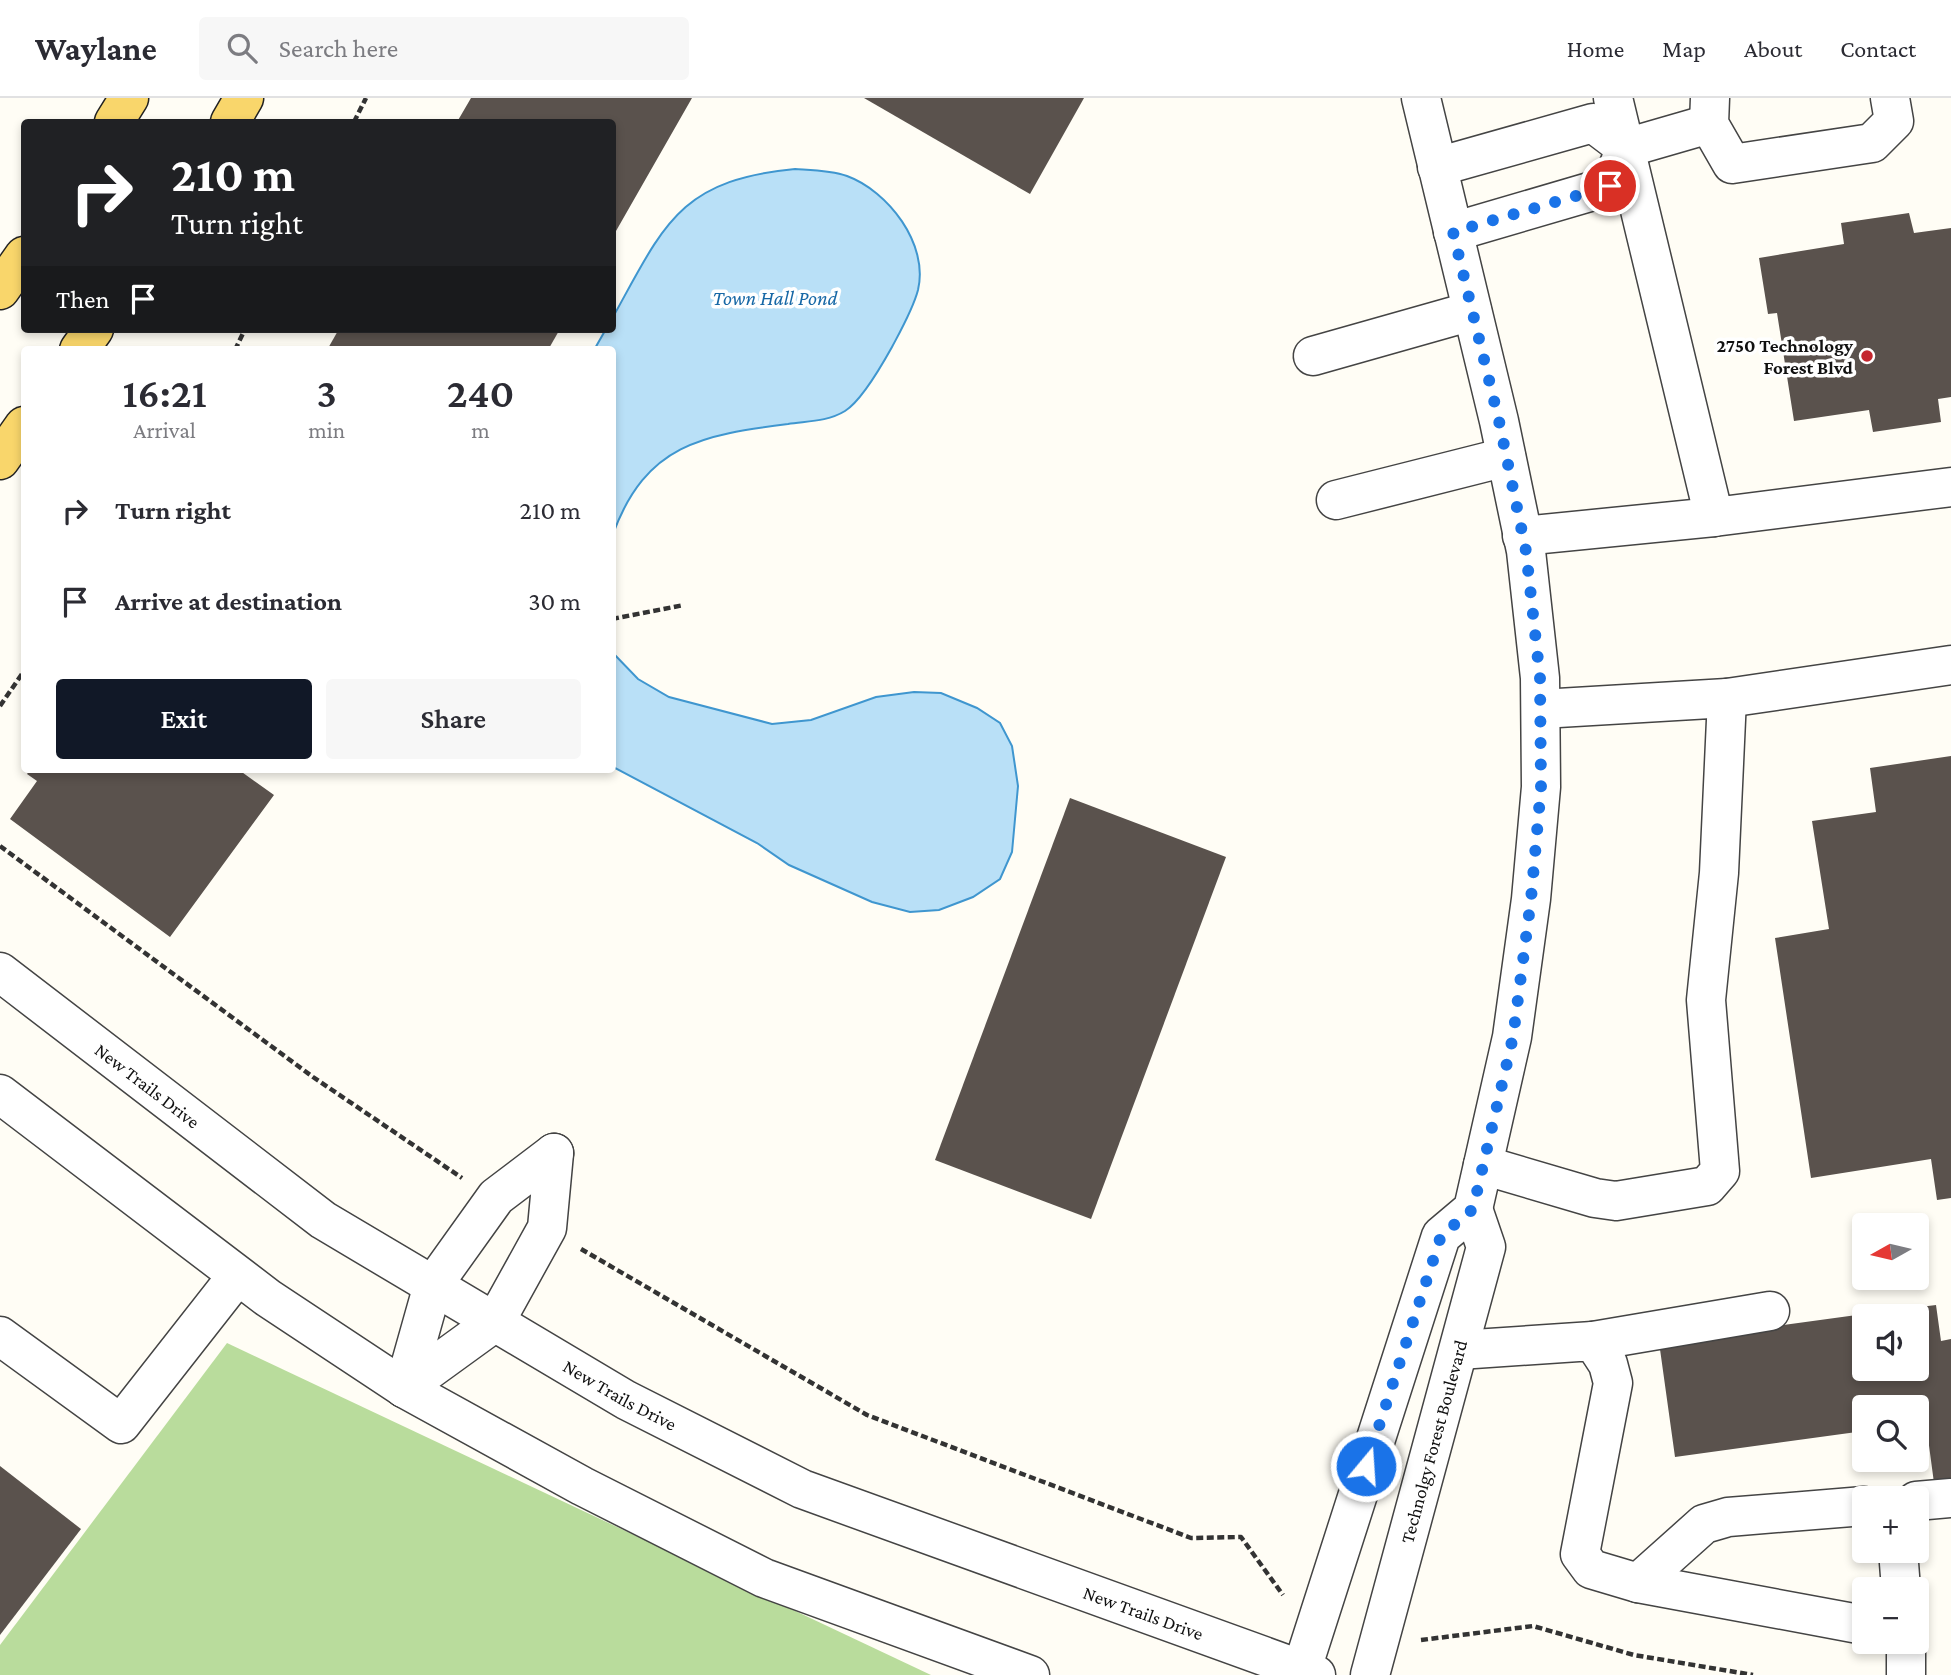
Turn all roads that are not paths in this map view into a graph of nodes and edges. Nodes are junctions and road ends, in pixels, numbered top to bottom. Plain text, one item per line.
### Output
1 (129, 98) edge
2 (244, 98) edge
3 (1420, 98) edge
4 (1613, 98) edge
5 (1890, 98) edge
6 (1709, 111) edge
7 (116, 119) edge
8 (232, 119) edge
9 (1626, 148) junction
10 (1437, 167) junction
11 (1453, 232) junction
12 (21, 260) edge
13 (0, 290) edge
14 (1472, 311) junction
15 (1313, 356) dead end
16 (21, 430) edge
17 (1506, 457) junction
18 (0, 460) edge
19 (1951, 486) edge
20 (1336, 500) dead end
21 (1714, 517) junction
22 (1522, 536) junction
23 (1951, 665) edge
24 (1727, 698) junction
25 (1541, 709) junction
26 (0, 972) edge
27 (0, 1094) edge
28 (1483, 1165) junction
29 (1473, 1209) junction
30 (237, 1276) junction
31 (433, 1285) junction
32 (1770, 1311) dead end
33 (495, 1322) junction
34 (0, 1336) edge
35 (1593, 1341) junction
36 (1459, 1350) junction
37 (404, 1388) junction
38 (1951, 1498) edge
39 (1929, 1500) edge
40 (1852, 1507) edge
41 (1638, 1583) junction
42 (1852, 1623) edge
43 (1906, 1654) edge
44 (1306, 1673) edge
45 (1030, 1675) edge
46 (1370, 1675) edge
47 (1906, 1675) edge

1 - 7 main road
2 - 8 main road
3 - 10 street
4 - 9 street
5 - 6 street
6 - 9 street
9 - 10 street
9 - 11 street
9 - 21 street
10 - 11 street
11 - 14 street
12 - 13 main road
14 - 15 street
14 - 17 street
16 - 18 main road
17 - 20 street
17 - 22 street
19 - 21 street
21 - 22 street
22 - 25 street
23 - 24 street
24 - 25 street
24 - 28 street
25 - 28 street
26 - 31 street, New Trails Drive
27 - 30 street
28 - 29 street
29 - 36 street, Technolgy Forest Boulevard
29 - 44 street
30 - 34 street
30 - 37 street
31 - 33 street, New Trails Drive
31 - 33 street
31 - 37 street
32 - 35 street
33 - 37 street
33 - 44 street, New Trails Drive
35 - 36 street
35 - 41 street
36 - 46 street, Technolgy Forest Boulevard
37 - 45 street
38 - 39 street
40 - 41 street
41 - 42 street
43 - 47 street

